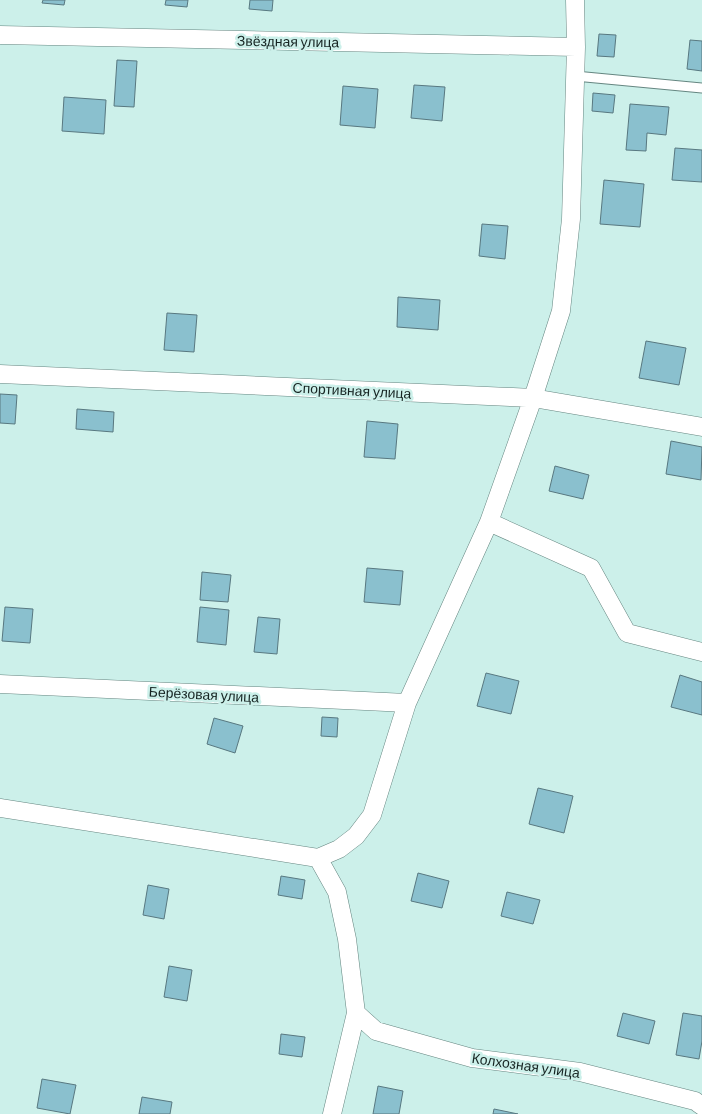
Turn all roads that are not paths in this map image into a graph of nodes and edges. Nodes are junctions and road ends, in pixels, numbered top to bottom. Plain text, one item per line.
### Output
1 (575, 0) edge
2 (0, 35) edge
3 (576, 47) junction
4 (575, 76) junction
5 (702, 88) edge
6 (0, 374) edge
7 (533, 398) junction
8 (702, 427) edge
9 (489, 522) junction
10 (702, 652) edge
11 (0, 684) edge
12 (407, 703) junction
13 (0, 808) edge
14 (318, 858) junction
15 (356, 1014) junction
16 (702, 1106) edge
17 (332, 1114) edge

1 - 3 street
2 - 3 street, Звёздная улица
3 - 4 street
4 - 5 lane
4 - 7 street
6 - 7 street, Спортивная улица
7 - 8 street, Спортивная улица
7 - 9 street
9 - 10 street
9 - 12 street
11 - 12 street, Берёзовая улица
12 - 14 street
13 - 14 street
14 - 15 street
15 - 16 street, Колхозная улица
15 - 17 street

